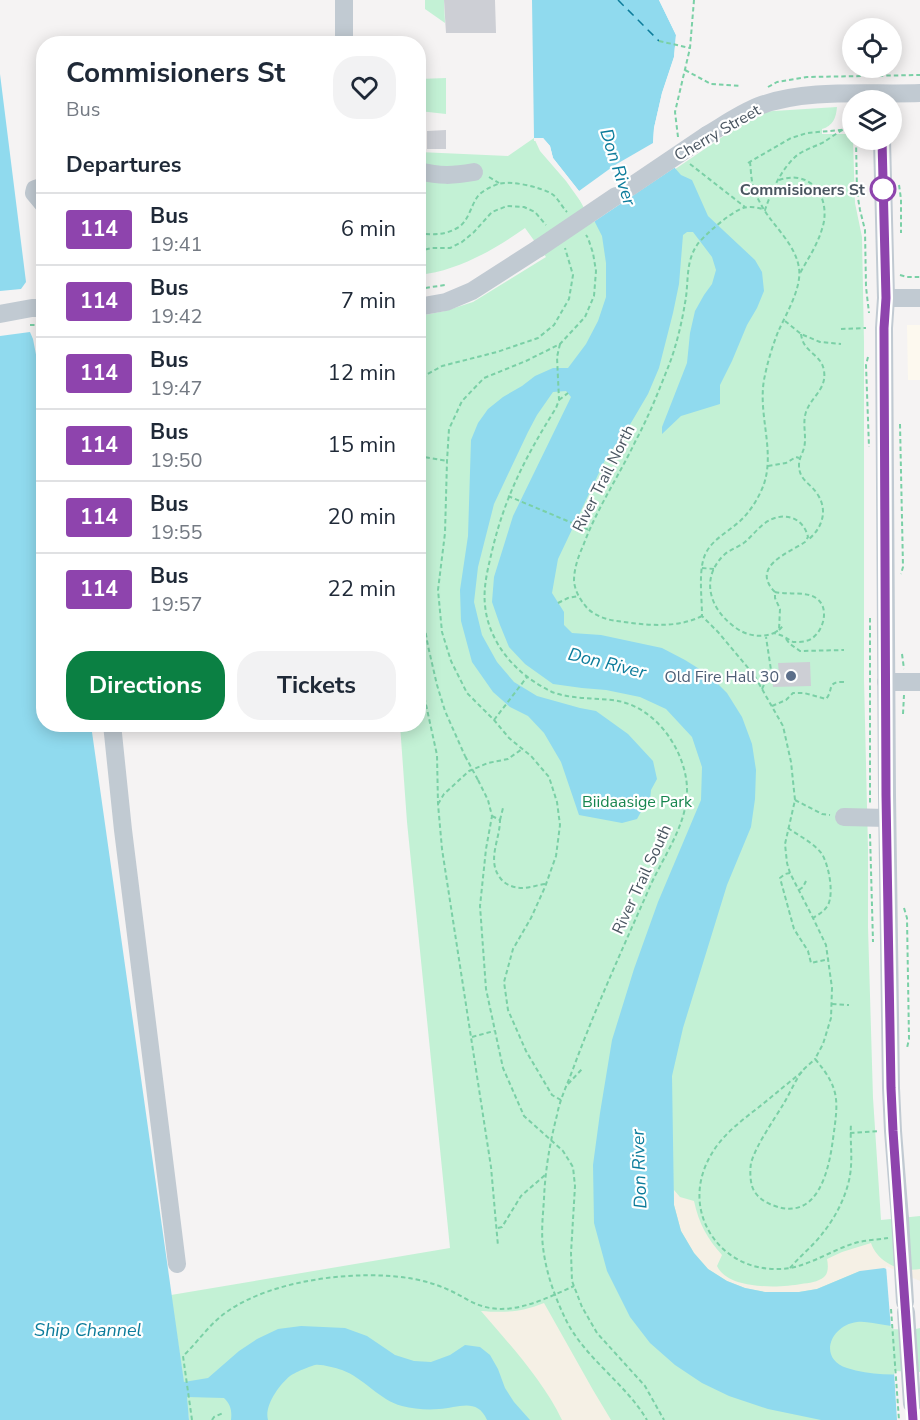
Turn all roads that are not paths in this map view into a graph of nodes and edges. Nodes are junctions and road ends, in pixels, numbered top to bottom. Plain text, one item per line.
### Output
1 (344, 0) edge
2 (344, 36) edge
3 (920, 93) edge
4 (902, 95) edge
5 (842, 96) edge
6 (882, 150) edge
7 (474, 172) dead end
8 (426, 173) edge
9 (886, 298) junction
10 (920, 298) edge
11 (426, 306) edge
12 (0, 314) edge
13 (36, 314) edge
14 (886, 682) junction
15 (920, 682) edge
16 (113, 732) edge
17 (844, 817) road end
18 (887, 818) junction
19 (177, 1264) dead end
20 (909, 1415) edge

1 - 2 street
3 - 4 street, Cherry Street
5 - 11 street, Cherry Street, bridge
6 - 9 street
7 - 8 street
9 - 10 street
9 - 14 street
12 - 13 street
14 - 15 street
14 - 18 street
16 - 19 street
17 - 18 street
18 - 20 street, bridge

